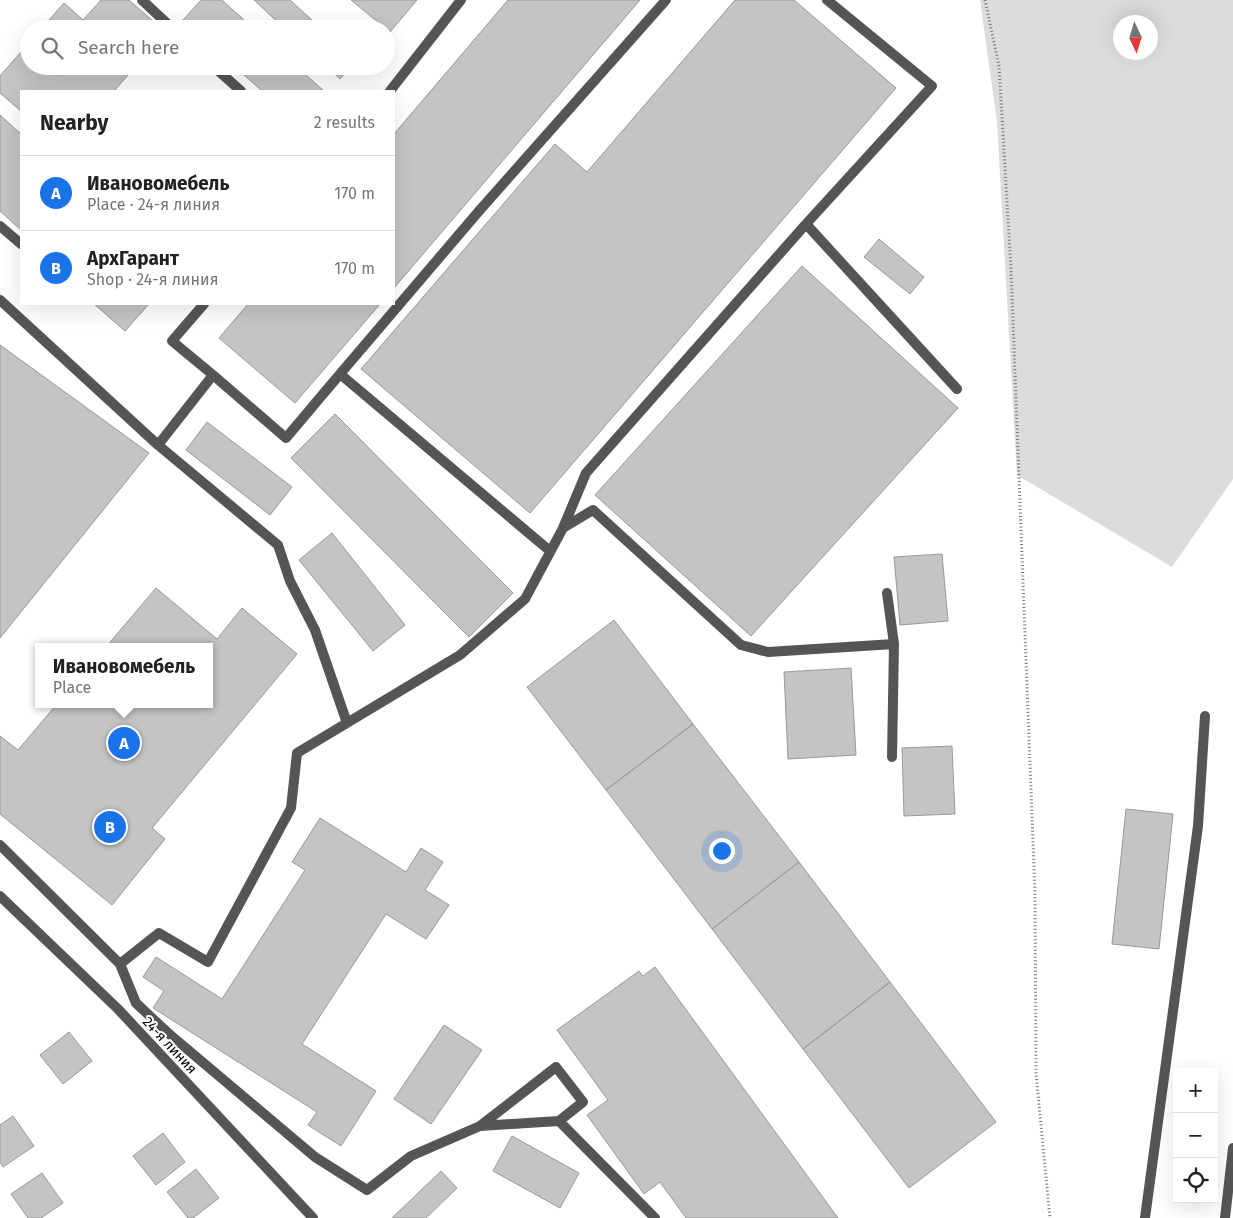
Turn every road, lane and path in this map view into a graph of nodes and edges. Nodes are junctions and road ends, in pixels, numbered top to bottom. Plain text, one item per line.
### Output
1 (142, 0) edge
2 (461, 0) edge
3 (666, 0) edge
4 (827, 0) edge
5 (984, 0) edge
6 (163, 20) edge
7 (224, 75) edge
8 (240, 90) edge
9 (391, 90) edge
10 (806, 224) junction
11 (0, 226) edge
12 (20, 243) edge
13 (0, 300) edge
14 (203, 305) edge
15 (340, 374) junction
16 (213, 375) junction
17 (957, 390) dead end
18 (158, 445) junction
19 (562, 528) junction
20 (550, 551) junction
21 (887, 593) dead end
22 (894, 644) junction
23 (1204, 716) dead end
24 (347, 723) junction
25 (892, 757) dead end
26 (0, 845) edge
27 (0, 896) edge
28 (120, 964) junction
29 (558, 1121) junction
30 (480, 1126) junction
31 (1233, 1148) edge
32 (314, 1218) edge
33 (654, 1218) edge
34 (1050, 1218) edge
35 (1146, 1218) edge
36 (1225, 1218) edge

1 - 6 street
2 - 9 street
3 - 15 street
4 - 10 street
5 - 34 path
7 - 8 street
10 - 17 street
10 - 19 street
11 - 12 street
13 - 18 street
14 - 16 street
15 - 16 street
15 - 20 street
16 - 18 street
18 - 24 street
19 - 20 street
19 - 22 street
20 - 24 street
21 - 22 street
22 - 25 street
23 - 35 street
24 - 28 street
26 - 28 street
27 - 32 street, 24-я линия
28 - 30 street
29 - 30 street
29 - 30 street
29 - 33 street
31 - 36 street

